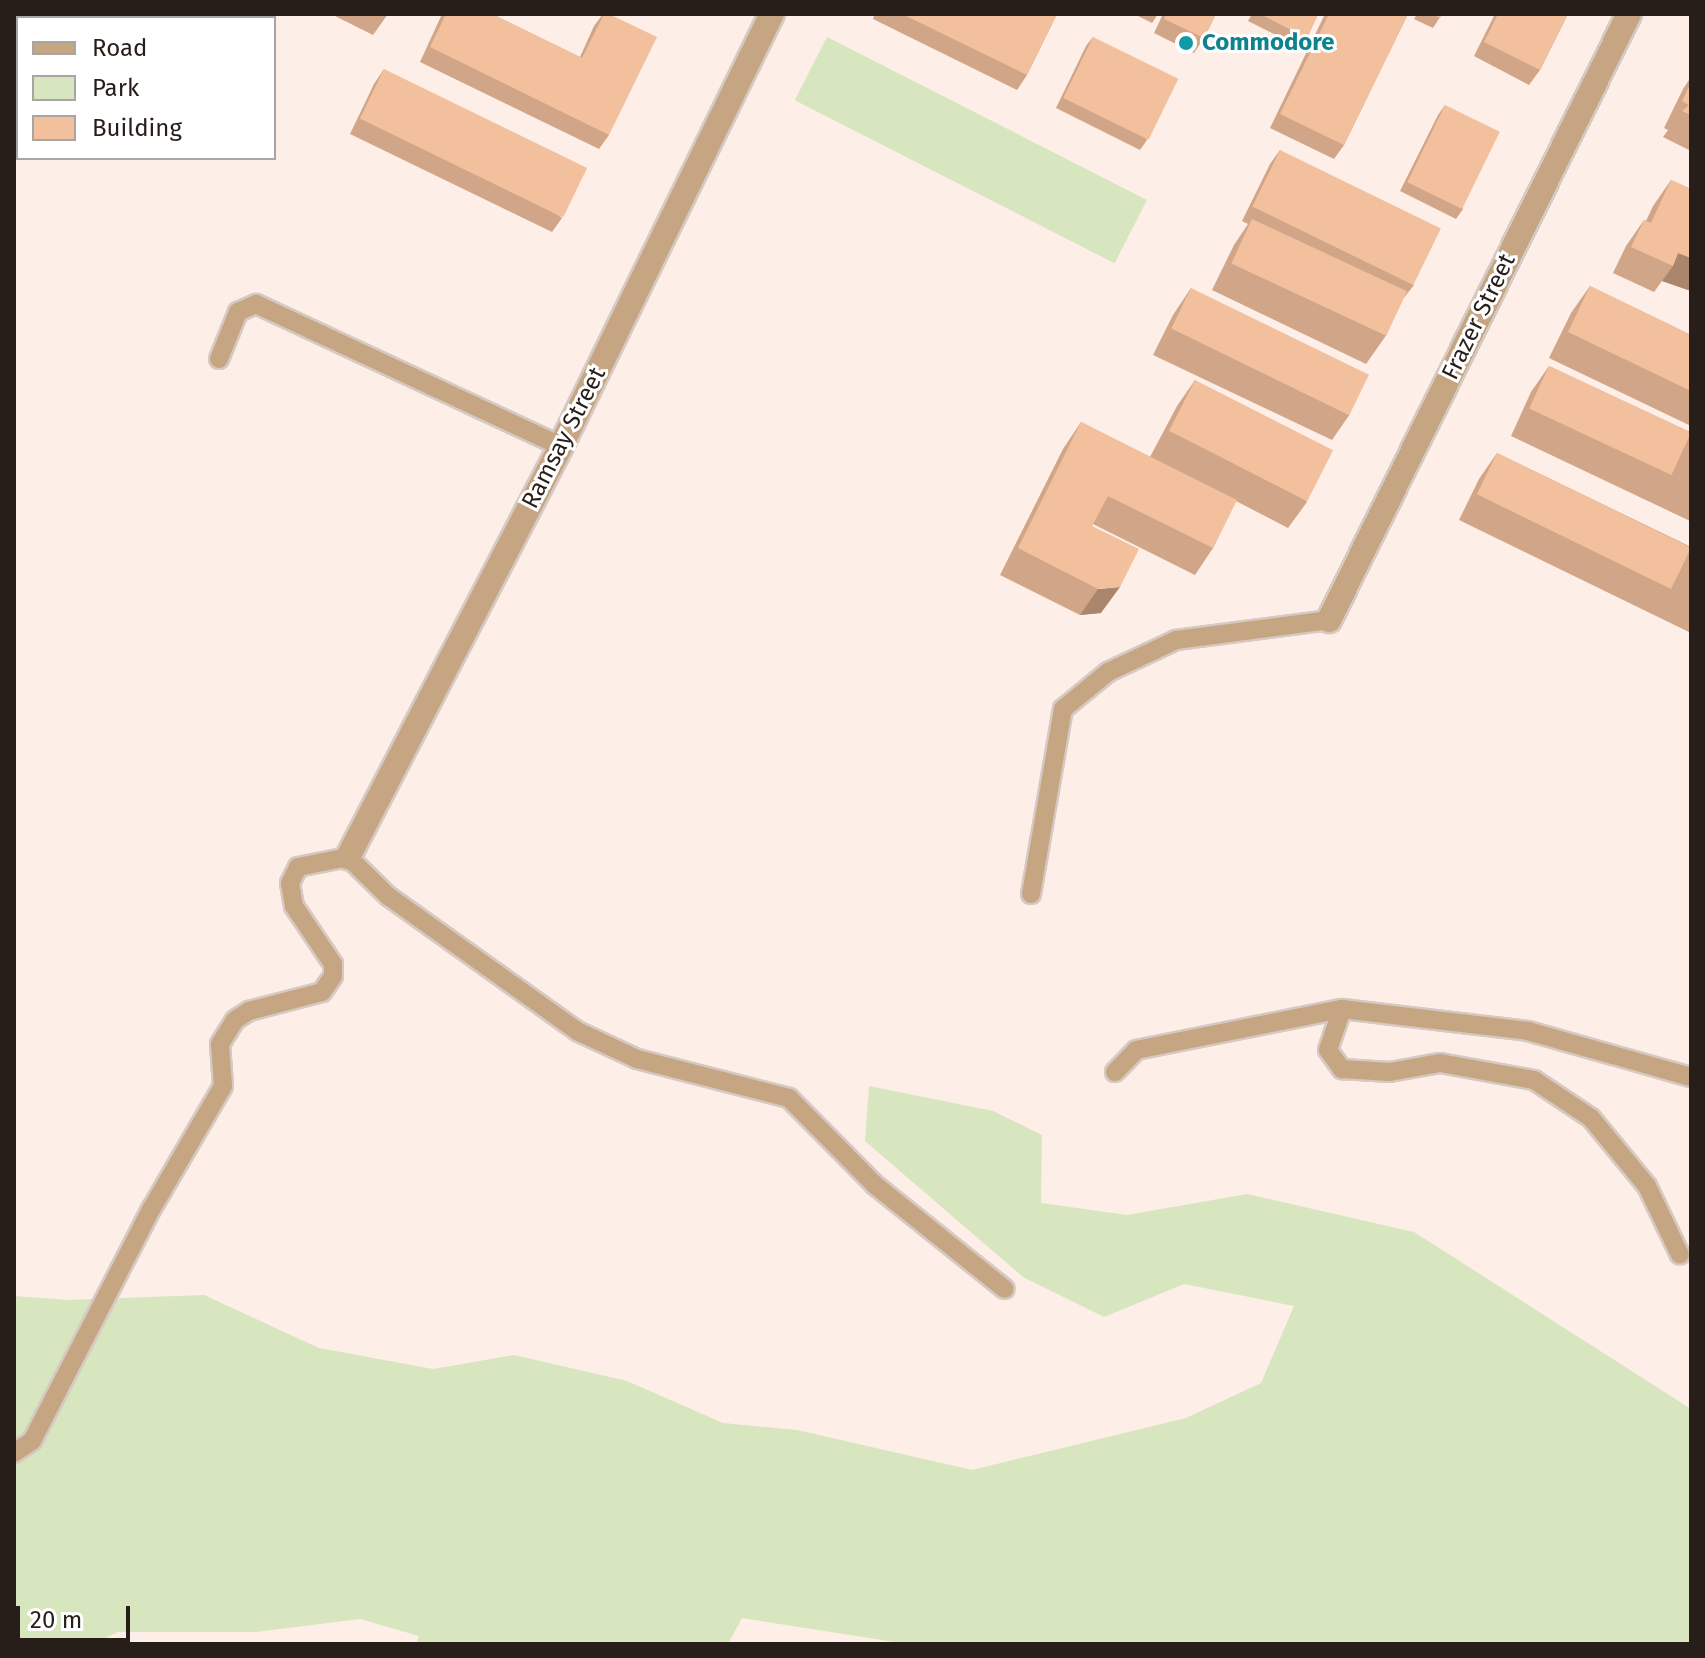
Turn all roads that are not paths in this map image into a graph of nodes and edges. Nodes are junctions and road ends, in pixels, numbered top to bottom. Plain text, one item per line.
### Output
1 (772, 14) edge
2 (1629, 14) edge
3 (219, 359) dead end
4 (561, 446) junction
5 (1329, 620) joint
6 (348, 857) junction
7 (1031, 894) dead end
8 (1342, 1009) junction
9 (1115, 1072) dead end
10 (1691, 1077) edge
11 (1680, 1255) dead end
12 (1005, 1289) dead end
13 (14, 1453) edge

1 - 4 street, Ramsay Street
2 - 5 street, Frazer Street
3 - 4 lane
4 - 6 street, Ramsay Street
5 - 7 lane
6 - 12 lane
6 - 13 lane
8 - 9 lane
8 - 10 lane
8 - 11 lane

